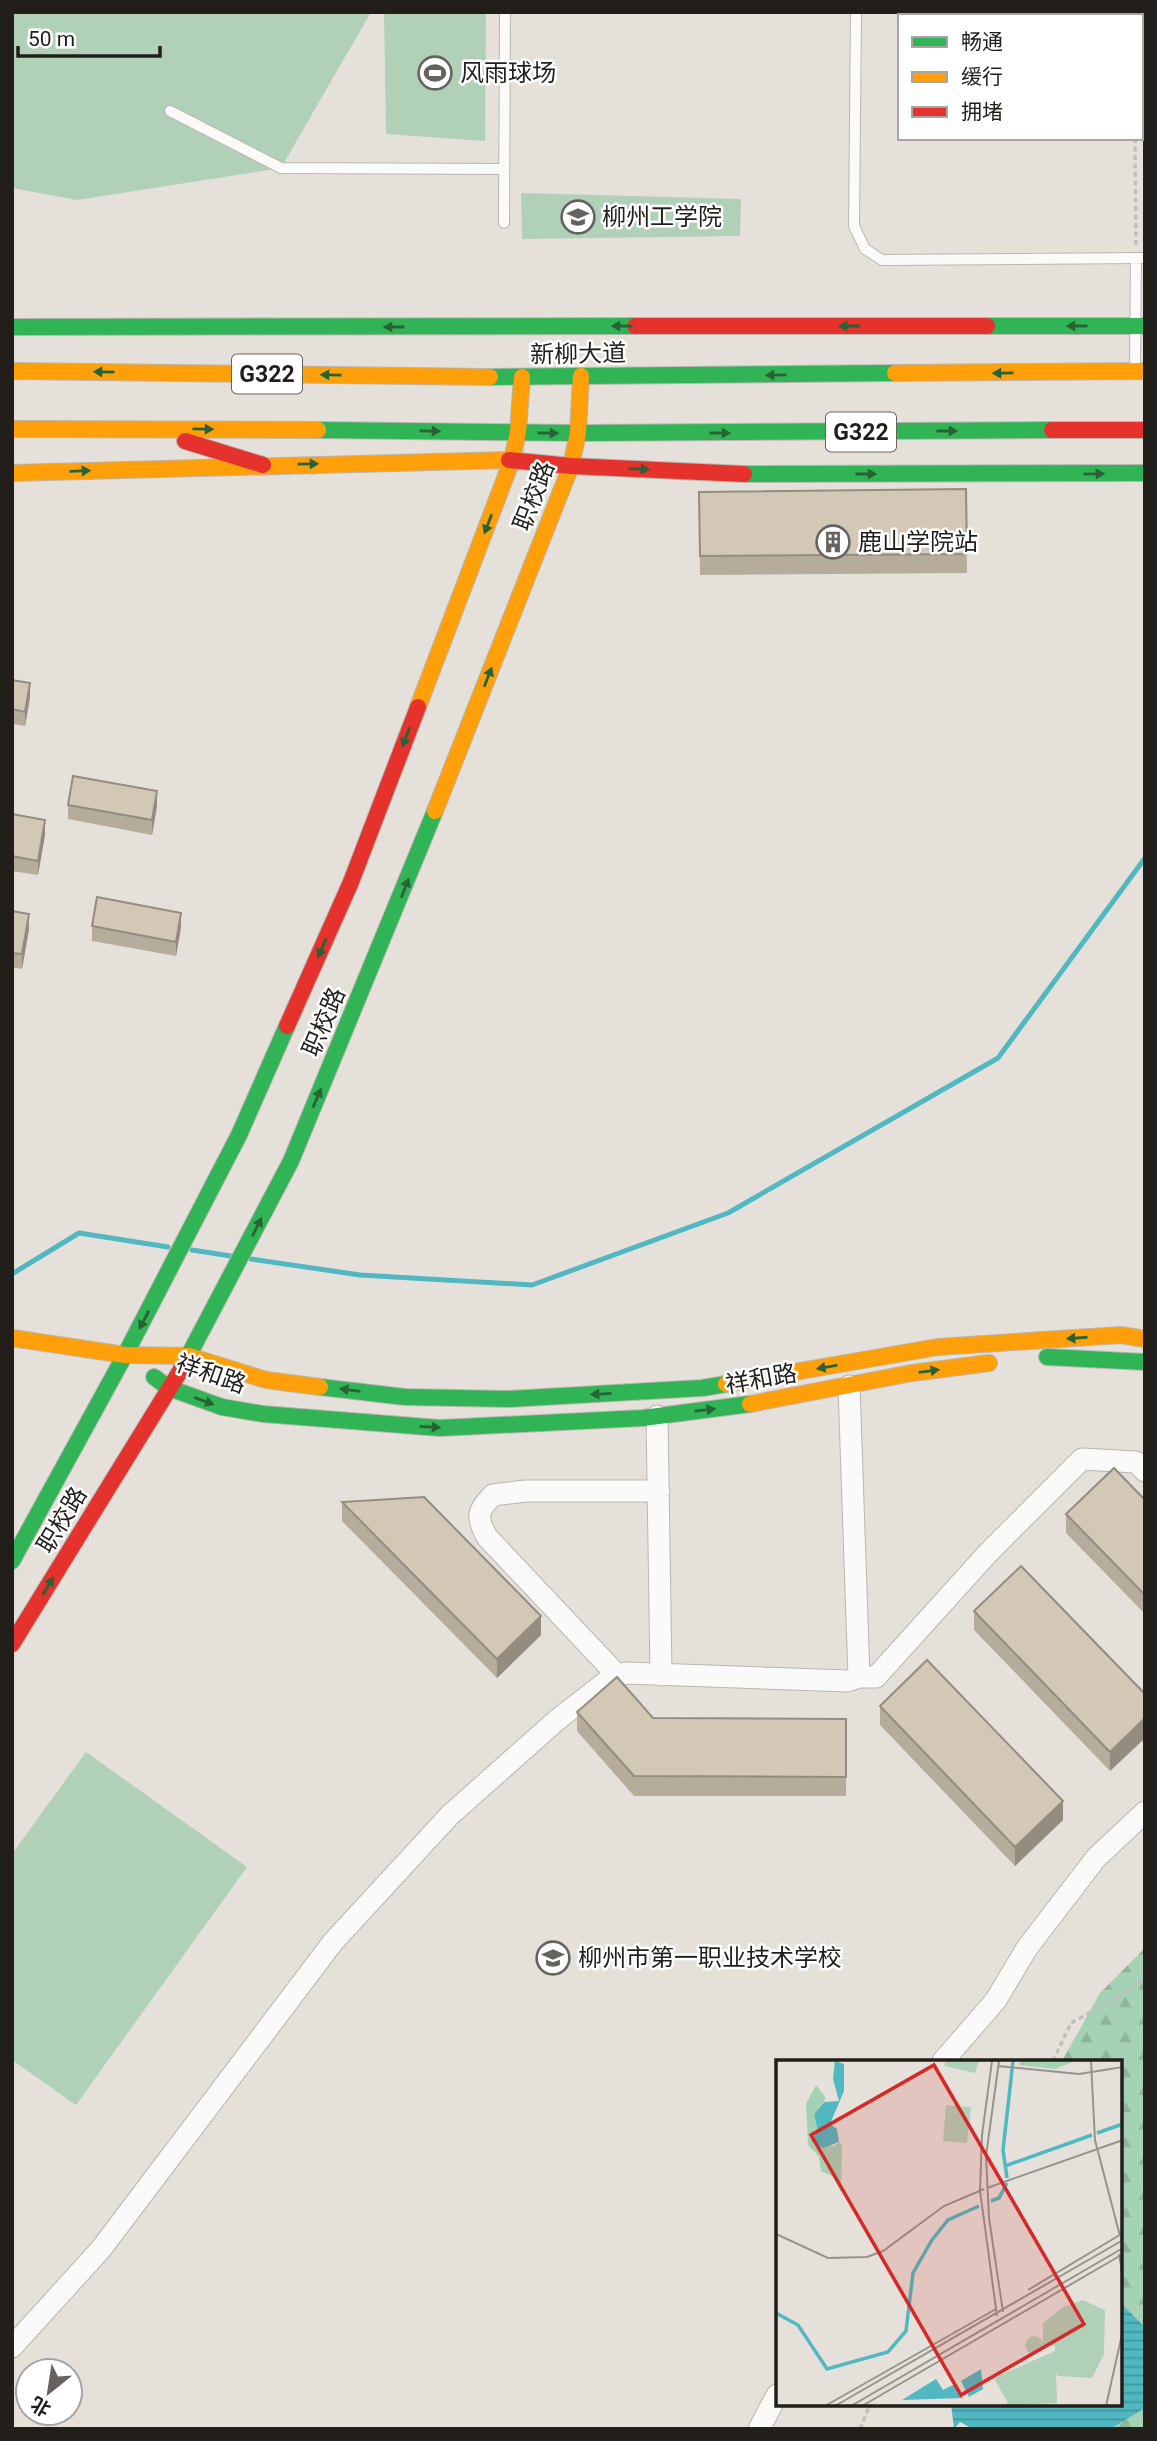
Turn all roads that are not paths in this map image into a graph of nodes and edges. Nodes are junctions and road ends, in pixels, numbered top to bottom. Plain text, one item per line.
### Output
1 (505, 12) edge
2 (856, 12) edge
3 (170, 111) dead end
4 (504, 169) junction
5 (504, 223) dead end
6 (1140, 258) edge
7 (1140, 326) edge
8 (12, 327) edge
9 (12, 371) edge
10 (1140, 371) edge
11 (581, 376) junction
12 (522, 377) junction
13 (143, 428) junction
14 (12, 429) edge
15 (1145, 430) edge
16 (518, 432) junction
17 (578, 433) junction
18 (512, 460) junction
19 (263, 465) junction
20 (571, 466) junction
21 (12, 473) edge
22 (1145, 473) edge
23 (12, 1338) edge
24 (1145, 1339) edge
25 (125, 1355) junction
26 (189, 1356) junction
27 (1026, 1359) dead end
28 (1001, 1362) dead end
29 (1145, 1362) edge
30 (849, 1386) junction
31 (169, 1388) junction
32 (657, 1416) junction
33 (1142, 1463) edge
34 (659, 1491) junction
35 (12, 1561) edge
36 (12, 1644) edge
37 (661, 1675) junction
38 (618, 1676) junction
39 (859, 1677) junction
40 (1145, 1812) edge
41 (944, 2060) edge
42 (12, 2347) edge
43 (776, 2397) edge
44 (759, 2429) edge

1 - 4 lane
2 - 6 lane
3 - 4 lane
4 - 5 lane
6 - 7 lane
7 -> 8 main road
7 - 10 lane
12 -> 9 main road, 新柳大道 / G322
10 -> 11 main road, 新柳大道 / G322
11 - 12 main road, 新柳大道 / G322
11 - 17 main road, 职校路
12 - 16 main road, 职校路
13 - 14 main road, G322
13 -> 16 main road, G322
13 - 19 main road
17 -> 15 main road, G322
16 -> 17 main road, G322
16 - 18 main road, 职校路
17 - 20 main road, 职校路
19 -> 18 main road
18 - 20 main road
18 -> 25 main road, 职校路
21 -> 19 main road
20 -> 22 main road
26 -> 20 main road, 职校路
23 - 25 main road
24 -> 26 main road, 祥和路
25 - 26 main road, 祥和路
25 - 31 main road, 祥和路
25 - 35 main road, 职校路
26 - 31 main road, 职校路
27 - 29 main road
30 -> 28 main road, 祥和路
32 -> 30 main road, 祥和路
30 - 39 street
31 -> 32 main road, 祥和路
36 -> 31 main road, 职校路
32 - 34 street
33 - 39 street
34 - 37 street
34 - 38 street
37 - 38 street
37 - 39 street
38 - 42 street
40 - 41 street
43 - 44 street

